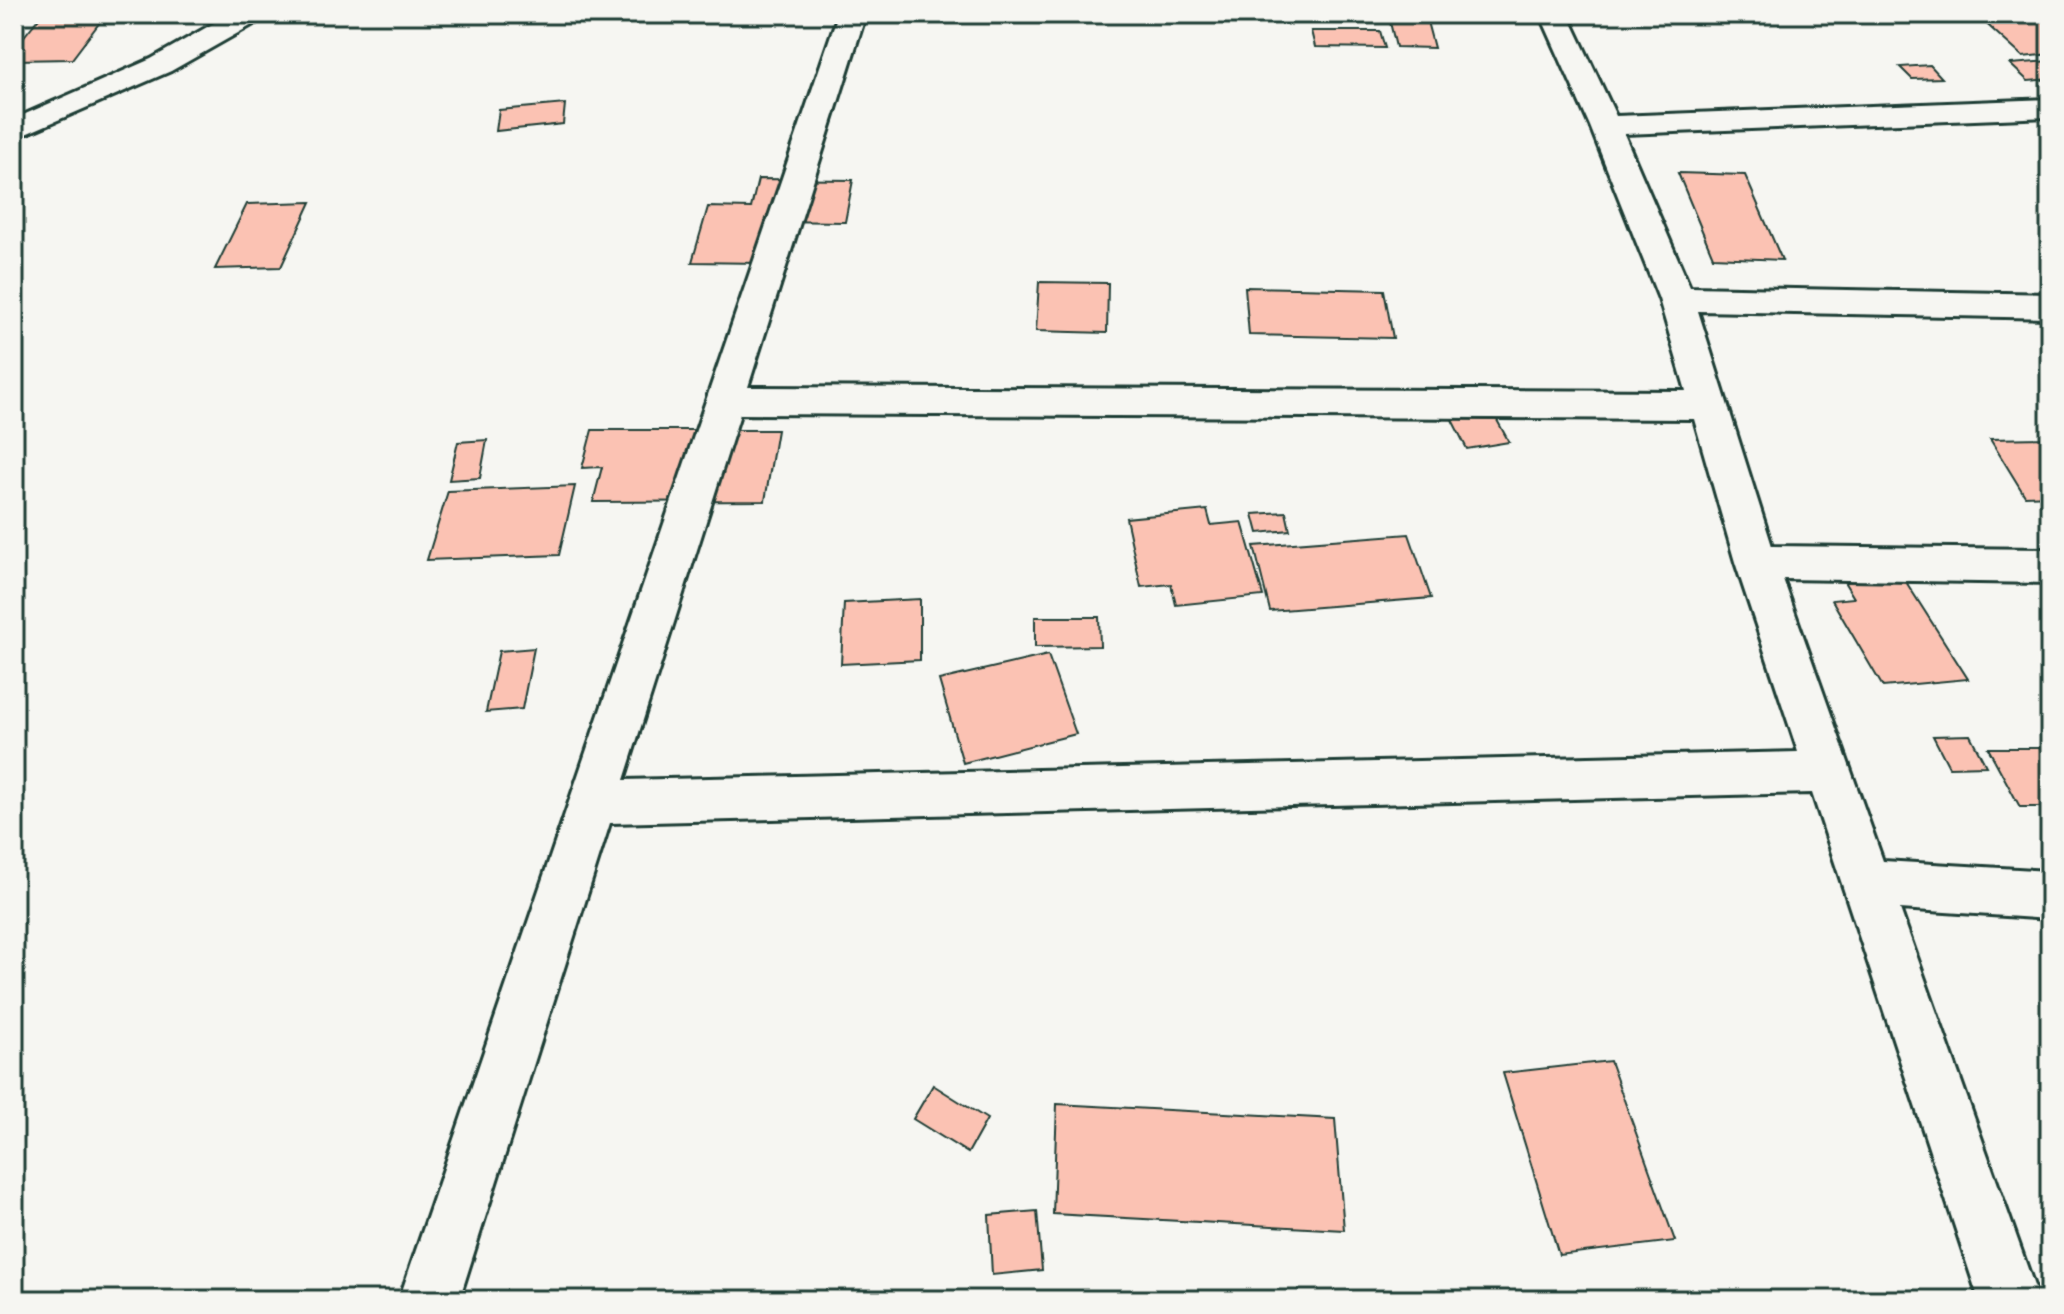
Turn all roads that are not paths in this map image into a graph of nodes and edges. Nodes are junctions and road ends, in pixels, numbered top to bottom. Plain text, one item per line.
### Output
1 (251, 14) edge
2 (852, 14) edge
3 (1554, 14) edge
4 (2050, 108) edge
5 (1605, 126) junction
6 (14, 130) edge
7 (1677, 299) junction
8 (2050, 306) edge
9 (727, 400) junction
10 (1708, 405) junction
11 (1756, 562) junction
12 (2050, 566) edge
13 (1826, 772) junction
14 (593, 802) junction
15 (1864, 883) junction
16 (2050, 895) edge
17 (429, 1300) edge
18 (2009, 1300) edge

1 - 6 street
2 - 9 street
3 - 5 street
4 - 5 street
5 - 7 street
7 - 8 street
7 - 10 street
9 - 10 street
9 - 14 street
10 - 11 street
11 - 12 street
11 - 13 street
13 - 14 street
13 - 15 street
14 - 17 street
15 - 16 street
15 - 18 street

